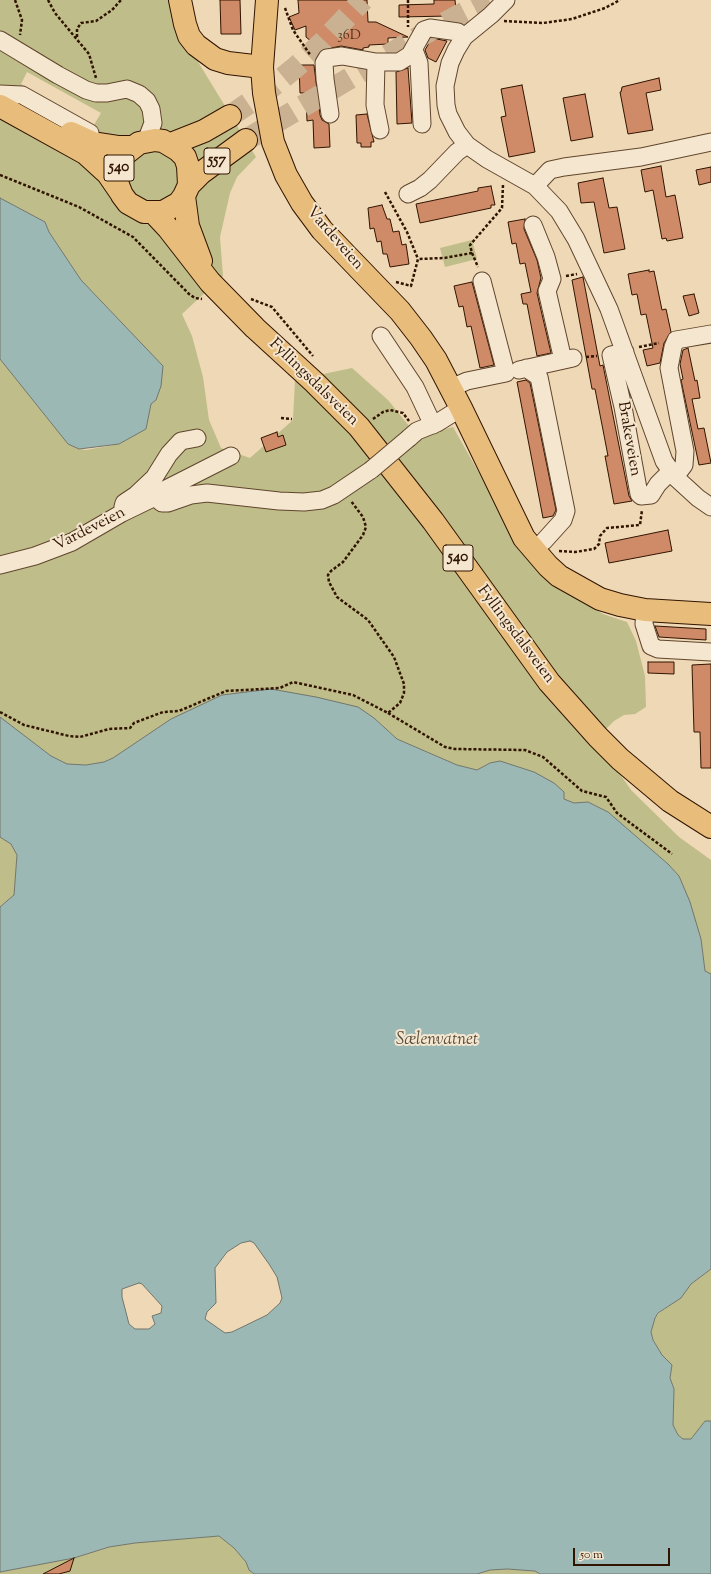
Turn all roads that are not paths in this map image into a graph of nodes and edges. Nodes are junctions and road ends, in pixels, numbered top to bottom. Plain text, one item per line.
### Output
1 (180, 0) edge
2 (506, 0) edge
3 (275, 3) edge
4 (464, 37) junction
5 (0, 40) edge
6 (0, 48) edge
7 (414, 50) junction
8 (376, 62) junction
9 (262, 68) junction
10 (96, 86) junction
11 (0, 94) edge
12 (0, 106) edge
13 (330, 114) dead end
14 (230, 116) tunnel mouth
15 (422, 124) dead end
16 (380, 130) dead end
17 (246, 140) tunnel mouth
18 (140, 144) junction
19 (171, 144) junction
20 (467, 145) junction
21 (710, 145) edge
22 (535, 186) junction
23 (187, 190) junction
24 (408, 194) dead end
25 (122, 195) junction
26 (154, 213) junction
27 (533, 225) dead end
28 (482, 281) dead end
29 (209, 290) junction
30 (709, 335) edge
31 (381, 336) dead end
32 (618, 353) junction
33 (526, 368) junction
34 (506, 373) junction
35 (451, 388) junction
36 (461, 408) junction
37 (433, 424) junction
38 (197, 438) dead end
39 (231, 456) dead end
40 (673, 475) junction
41 (155, 497) junction
42 (711, 507) edge
43 (122, 513) junction
44 (537, 548) junction
45 (0, 565) edge
46 (645, 610) junction
47 (711, 614) edge
48 (711, 652) edge
49 (711, 827) edge

1 - 9 main road
2 - 4 street, Brakeveien
3 - 9 main road, Vardeveien
4 - 7 street
4 - 20 street, Brakeveien
5 - 10 street
6 - 10 street
7 - 8 street
7 - 15 street
8 - 13 street
8 - 16 street
9 - 35 main road, Vardeveien
10 - 18 street
11 - 18 main road, 540
12 - 25 main road, 540
14 - 19 main road, 557
17 - 23 main road, 557
18 - 19 main road, 540
18 - 25 main road, 540
19 - 23 main road, 540
20 - 22 street, Brakeveien
20 - 24 street
21 - 22 street
22 - 32 street, Brakeveien
23 - 26 main road
23 - 29 main road, Fyllingsdalsveien / 540
25 - 26 main road, 540
26 - 29 main road, Fyllingsdalsveien / 540
27 - 33 street
28 - 34 street
29 - 49 main road, Fyllingsdalsveien / 540
30 - 40 street, Brakeveien
31 - 37 street
32 - 40 street, Brakeveien
32 - 40 street, Brakeveien
33 - 34 street
33 - 44 street
34 - 35 street
35 - 36 main road, Vardeveien
36 - 37 street
36 - 44 main road, Vardeveien
37 - 41 street, bridge
38 - 43 street
39 - 41 street, Vardeveien
40 - 42 street, Brakeveien
41 - 43 street, Vardeveien
43 - 45 street, Vardeveien
44 - 46 main road, Vardeveien
46 - 47 main road, Vardeveien
46 - 48 street

